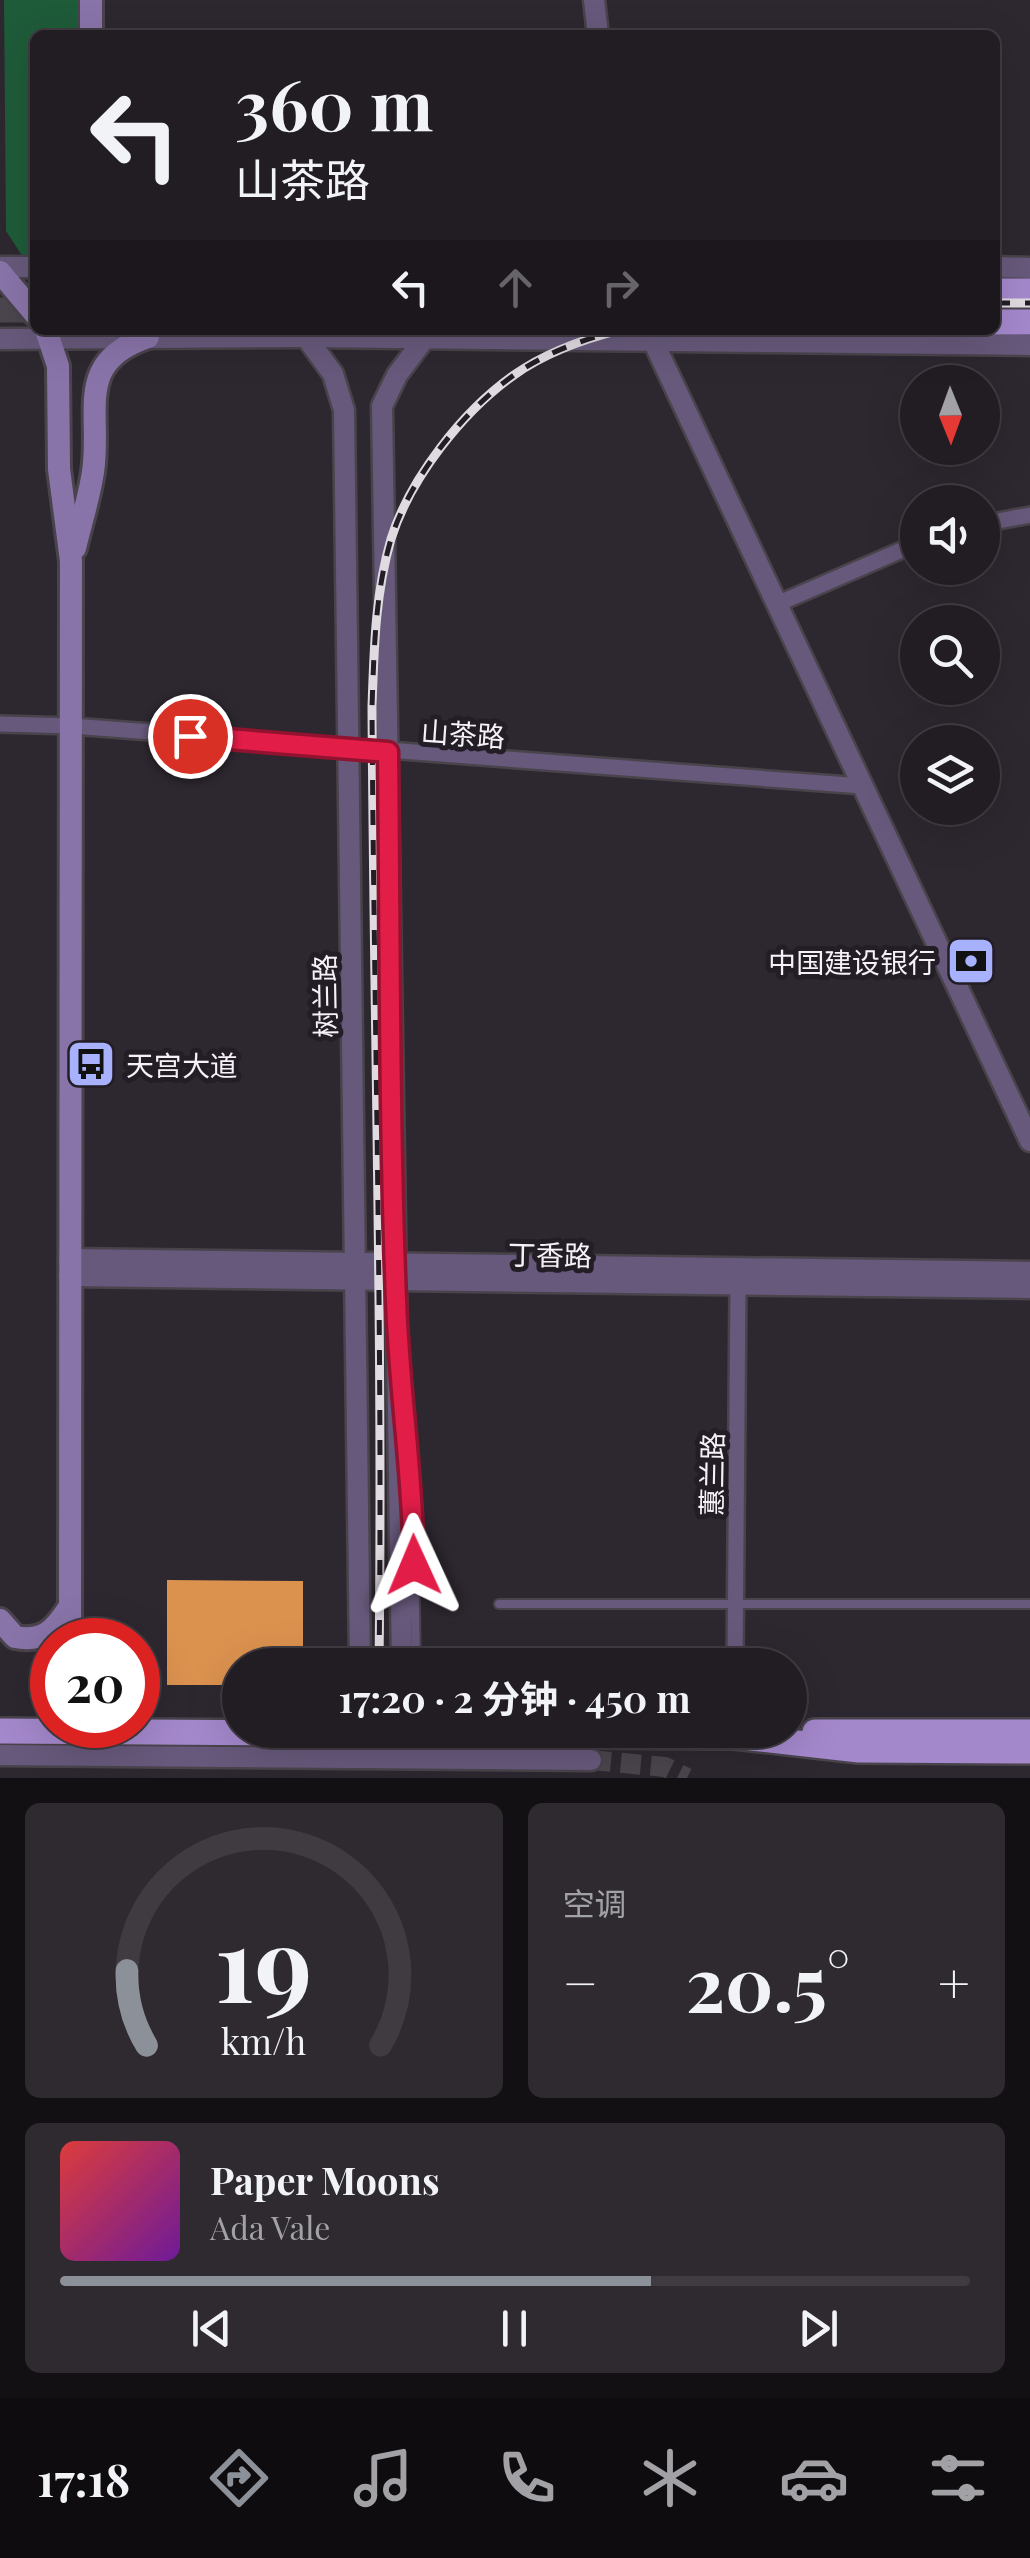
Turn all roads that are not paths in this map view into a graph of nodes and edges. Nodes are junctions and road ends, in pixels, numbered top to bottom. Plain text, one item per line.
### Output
1 (91, 0) edge
2 (594, 0) edge
3 (91, 30) edge
4 (597, 30) edge
5 (30, 267) edge
6 (1000, 268) edge
7 (1030, 268) edge
8 (0, 269) edge
9 (1000, 291) edge
10 (1030, 291) edge
11 (30, 308) edge
12 (1000, 322) edge
13 (1030, 322) edge
14 (38, 335) edge
15 (48, 335) edge
16 (81, 335) edge
17 (139, 335) edge
18 (306, 336) junction
19 (148, 337) junction
20 (425, 338) junction
21 (0, 339) edge
22 (654, 343) junction
23 (1030, 345) edge
24 (1030, 515) edge
25 (1000, 521) edge
26 (900, 551) edge
27 (71, 561) junction
28 (777, 604) junction
29 (0, 724) edge
30 (72, 726) junction
31 (348, 749) junction
32 (388, 752) junction
33 (862, 786) junction
34 (1030, 1141) edge
35 (69, 1268) junction
36 (356, 1271) junction
37 (395, 1272) junction
38 (1030, 1272) edge
39 (738, 1284) junction
40 (1030, 1288) edge
41 (400, 1394) junction
42 (500, 1604) dead end
43 (735, 1604) junction
44 (1030, 1604) edge
45 (68, 1609) junction
46 (69, 1618) edge
47 (0, 1620) edge
48 (360, 1648) edge
49 (402, 1648) edge
50 (416, 1648) edge
51 (735, 1648) edge
52 (30, 1730) edge
53 (0, 1731) edge
54 (807, 1731) edge
55 (160, 1732) edge
56 (222, 1732) edge
57 (1030, 1732) edge
58 (160, 1737) edge
59 (807, 1743) edge
60 (1030, 1752) edge
61 (0, 1756) edge
62 (242, 1757) junction
63 (591, 1760) tunnel mouth

1 - 3 main road
2 - 4 street
5 - 8 street
6 - 7 street
8 - 11 main road
9 - 10 main road
12 - 13 main road
14 - 21 street
15 - 27 main road
16 - 19 street
17 - 19 street
18 - 19 street
18 - 20 street
18 - 31 street, 树兰路
19 - 27 main road
20 - 22 street
20 - 32 street
22 - 23 street
22 - 28 street
24 - 25 street
26 - 28 street
27 - 30 main road
28 - 33 street
29 - 30 street, 山茶路
30 - 31 street, 山茶路
30 - 35 main road
31 - 32 street, 山茶路
31 - 36 street, 树兰路
32 - 33 street, 山茶路
32 - 37 street
33 - 34 street
35 - 36 street, 丁香路
35 - 45 main road
36 - 37 street, 丁香路
36 - 48 street, 树兰路
37 - 38 street, 丁香路
37 - 39 street, 丁香路
37 - 41 street
39 - 40 street, 丁香路
39 - 43 street, 蕙兰路
41 - 49 street
41 - 50 lane
42 - 43 lane
43 - 44 lane
43 - 51 street, 蕙兰路
45 - 46 main road
45 - 47 main road
52 - 53 main road
54 - 57 main road
55 - 56 main road
58 - 62 street
59 - 60 main road
61 - 62 street
62 - 63 street

